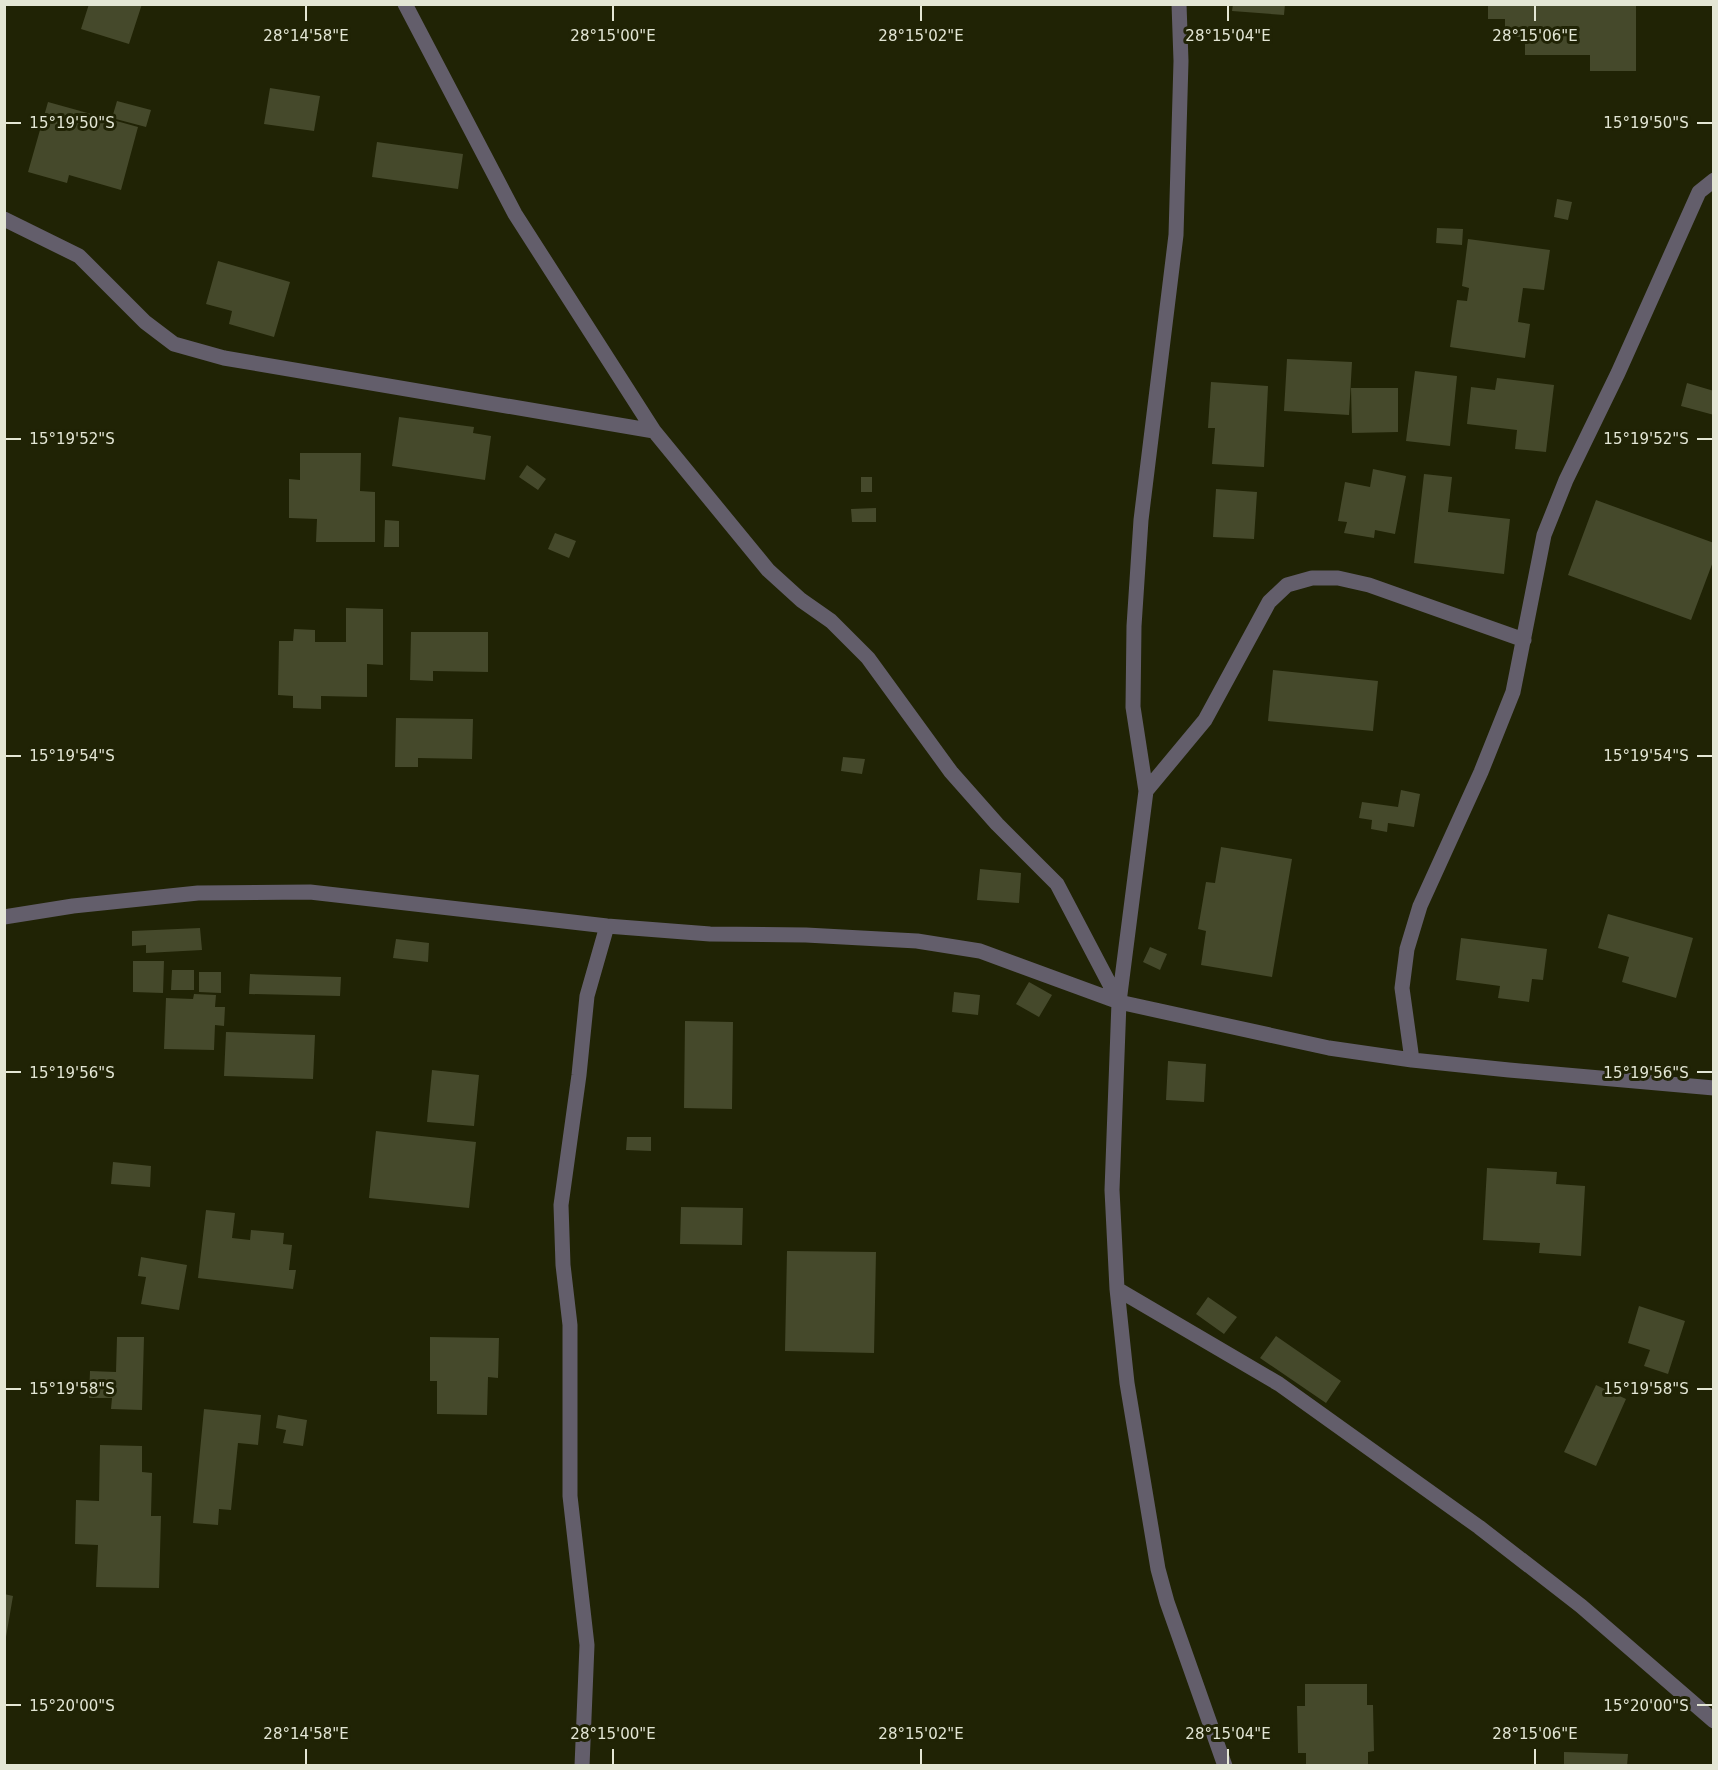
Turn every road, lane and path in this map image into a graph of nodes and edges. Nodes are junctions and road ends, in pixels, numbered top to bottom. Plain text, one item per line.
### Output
1 (405, 4) edge
2 (1179, 4) edge
3 (1713, 180) edge
4 (4, 219) edge
5 (654, 431) junction
6 (1524, 640) junction
7 (1146, 791) junction
8 (4, 917) edge
9 (607, 926) junction
10 (1119, 1002) junction
11 (1413, 1060) junction
12 (1713, 1088) edge
13 (1117, 1289) junction
14 (1713, 1721) edge
15 (582, 1766) edge
16 (1225, 1766) edge

1 - 5 street
2 - 7 street
3 - 6 street
4 - 5 street
5 - 10 street
6 - 7 street
6 - 11 street
7 - 10 street
8 - 9 street
9 - 10 street
9 - 15 street
10 - 11 street
10 - 13 street
11 - 12 street
13 - 14 street
13 - 16 street

